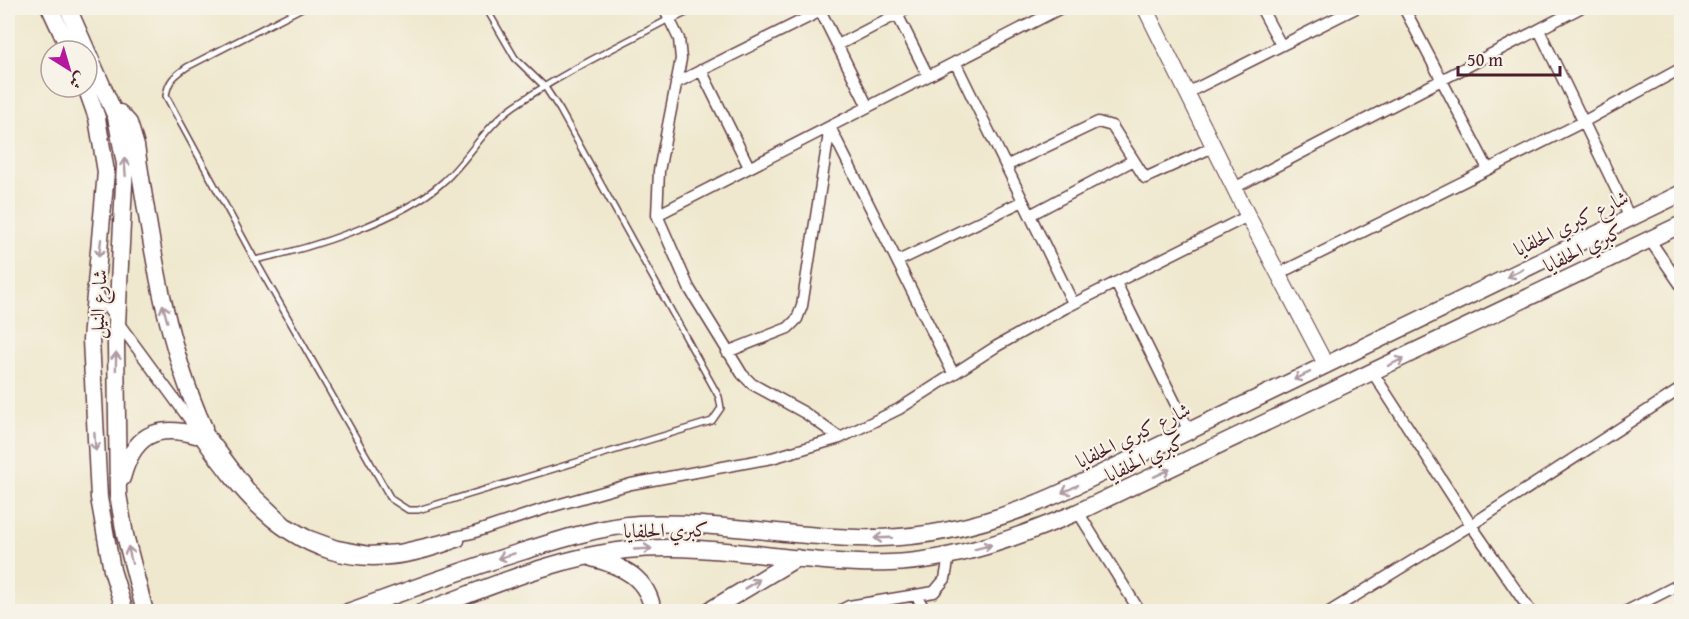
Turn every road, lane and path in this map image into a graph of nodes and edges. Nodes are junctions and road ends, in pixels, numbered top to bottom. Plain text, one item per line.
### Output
1 (50, 8) edge
2 (68, 8) edge
3 (302, 8) edge
4 (486, 8) edge
5 (664, 8) edge
6 (691, 8) edge
7 (909, 8) edge
8 (1061, 8) edge
9 (1145, 8) edge
10 (1261, 8) edge
11 (1356, 8) edge
12 (1404, 8) edge
13 (1580, 8) edge
14 (820, 9) edge
15 (895, 11) edge
16 (670, 18) junction
17 (1539, 30) junction
18 (64, 39) edge
19 (838, 45) junction
20 (1281, 45) junction
21 (955, 62) junction
22 (1682, 68) edge
23 (701, 70) junction
24 (928, 76) junction
25 (1442, 80) junction
26 (676, 83) junction
27 (545, 87) junction
28 (1187, 93) junction
29 (109, 98) junction
30 (90, 99) edge
31 (868, 107) junction
32 (1583, 122) junction
33 (830, 127) junction
34 (1213, 147) junction
35 (1132, 161) junction
36 (1006, 166) junction
37 (749, 167) junction
38 (1488, 169) junction
39 (1234, 188) junction
40 (1682, 193) edge
41 (1023, 201) junction
42 (657, 215) junction
43 (1030, 215) junction
44 (1248, 216) junction
45 (1629, 218) junction
46 (1682, 224) edge
47 (1649, 239) junction
48 (255, 260) junction
49 (898, 261) junction
50 (1278, 274) junction
51 (1116, 283) junction
52 (1682, 287) edge
53 (94, 291) junction
54 (1073, 303) junction
55 (117, 321) junction
56 (727, 352) junction
57 (1326, 365) junction
58 (953, 373) junction
59 (1373, 373) junction
60 (1682, 388) edge
61 (200, 431) junction
62 (1189, 431) junction
63 (840, 438) junction
64 (118, 494) junction
65 (1078, 512) junction
66 (1471, 525) junction
67 (949, 556) junction
68 (585, 557) junction
69 (797, 558) junction
70 (1682, 583) edge
71 (916, 595) junction
72 (125, 612) edge
73 (145, 612) edge
74 (348, 612) edge
75 (422, 612) edge
76 (653, 612) edge
77 (707, 612) edge
78 (837, 612) edge
79 (926, 612) edge
80 (1140, 612) edge
81 (1329, 612) edge
82 (1532, 612) edge
83 (1625, 612) edge

1 - 18 main road
2 - 29 main road, شارع النيل
3 - 48 lane
4 - 27 lane
5 - 16 street
6 - 16 street
7 - 15 street
8 - 21 street
9 - 28 street
10 - 20 street
11 - 20 street
12 - 25 street
13 - 17 street
14 - 19 street
14 - 23 street
15 - 19 street
15 - 24 street
16 - 26 street
16 - 27 lane
17 - 25 street
17 - 32 street
19 - 31 street
20 - 28 street
21 - 24 street
21 - 36 street
22 - 32 street
23 - 26 street
23 - 37 street
24 - 31 street
25 - 38 street
25 - 39 street
26 - 42 street
27 - 48 lane
27 - 48 lane
28 - 34 street
55 -> 29 main road, شارع النيل
61 -> 29 main road
30 -> 53 main road, شارع النيل
31 - 33 street
32 - 38 street
32 - 45 street
33 - 37 street
33 - 49 street
33 - 56 street
34 - 35 street
34 - 39 street
35 - 36 street
35 - 43 street
36 - 41 street
37 - 42 street
38 - 50 street
39 - 44 street
40 - 45 main road, شارع كبري الحلفايا
41 - 43 street
41 - 49 street
42 - 56 street
43 - 54 street
44 - 50 street
44 - 51 street
45 -> 57 main road, شارع كبري الحلفايا
46 - 47 main road, كبري الحلفايا
47 - 52 street
59 -> 47 main road, كبري الحلفايا
49 - 58 street
50 - 57 street
51 - 54 street
51 - 62 street
53 - 55 street
53 -> 72 main road, شارع النيل
54 - 58 street
55 - 61 street
64 -> 55 main road, شارع النيل
56 - 63 street
57 -> 62 main road, شارع كبري الحلفايا
58 - 63 street
65 -> 59 main road, كبري الحلفايا
59 - 66 street
60 - 66 street
61 - 63 street
61 - 64 main road
62 -> 74 main road, شارع كبري الحلفايا
73 -> 64 main road, شارع النيل
67 -> 65 main road, كبري الحلفايا
65 - 80 street
66 - 81 street
66 - 82 street
67 - 69 main road, كبري الحلفايا
67 - 71 street
68 -> 69 main road, كبري الحلفايا
68 - 75 main road, كبري الحلفايا
68 - 76 main road
77 -> 69 main road
70 - 83 street
71 - 78 street
71 - 79 street

